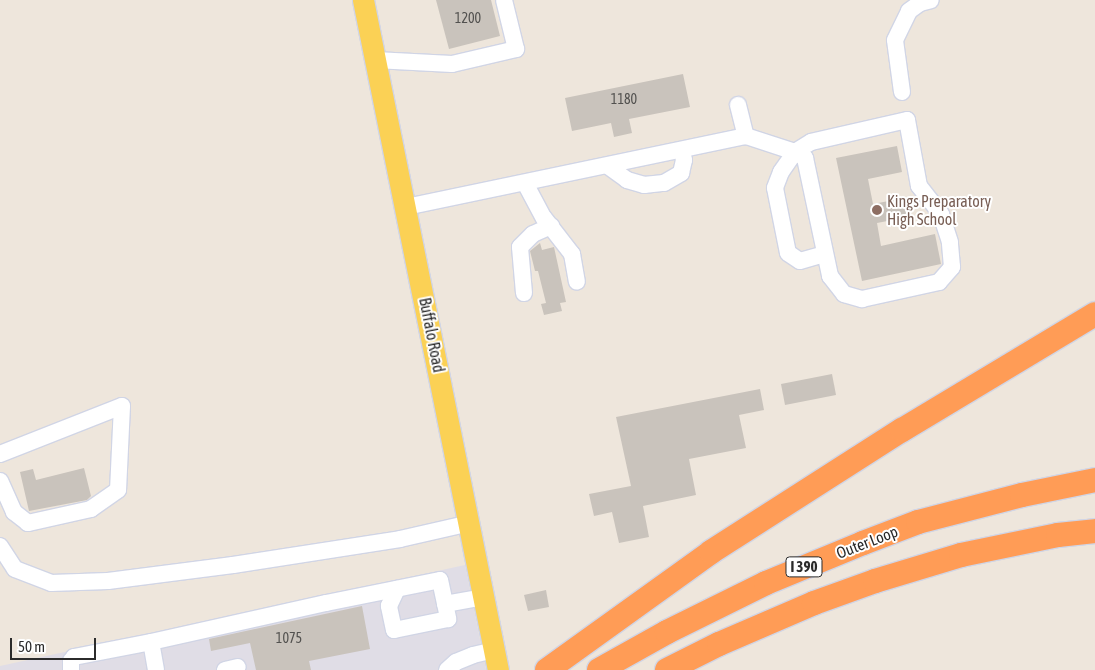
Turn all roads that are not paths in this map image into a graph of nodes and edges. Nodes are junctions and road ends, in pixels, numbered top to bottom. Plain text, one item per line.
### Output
1 (364, 0) edge
2 (504, 0) edge
3 (931, 0) edge
4 (375, 60) junction
5 (902, 92) dead end
6 (738, 105) dead end
7 (746, 136) junction
8 (682, 150) junction
9 (795, 152) junction
10 (608, 166) junction
11 (524, 183) junction
12 (406, 207) junction
13 (551, 226) junction
14 (824, 254) junction
15 (577, 282) dead end
16 (524, 293) dead end
17 (1095, 314) edge
18 (0, 454) edge
19 (1095, 466) edge
20 (1095, 480) edge
21 (0, 481) edge
22 (1022, 495) junction
23 (470, 523) junction
24 (1095, 531) edge
25 (0, 546) edge
26 (397, 589) junction
27 (483, 597) junction
28 (445, 604) junction
29 (151, 642) junction
30 (496, 660) edge
31 (71, 670) edge
32 (156, 670) edge
33 (447, 670) edge
34 (547, 670) edge
35 (599, 670) edge
36 (667, 670) edge

1 - 4 main road, Buffalo Road
2 - 4 lane
3 - 5 lane
4 - 12 main road, Buffalo Road
6 - 7 lane
7 - 8 lane
7 - 9 lane
8 - 10 lane
8 - 10 lane
9 - 14 lane
9 - 14 lane
9 - 14 lane
10 - 11 lane
11 - 12 lane
11 - 13 lane
12 - 23 main road, Buffalo Road
13 - 15 lane
13 - 16 lane
17 - 34 highway
18 - 21 lane
19 - 22 highway
20 - 22 highway, Outer Loop
22 - 35 highway, Outer Loop / I 390
23 - 25 lane
23 - 27 main road, Buffalo Road
24 - 36 highway, I 390
26 - 28 lane
26 - 28 lane
26 - 29 lane
27 - 28 lane
27 - 30 main road, Buffalo Road
29 - 31 lane
29 - 32 lane
30 - 33 lane

